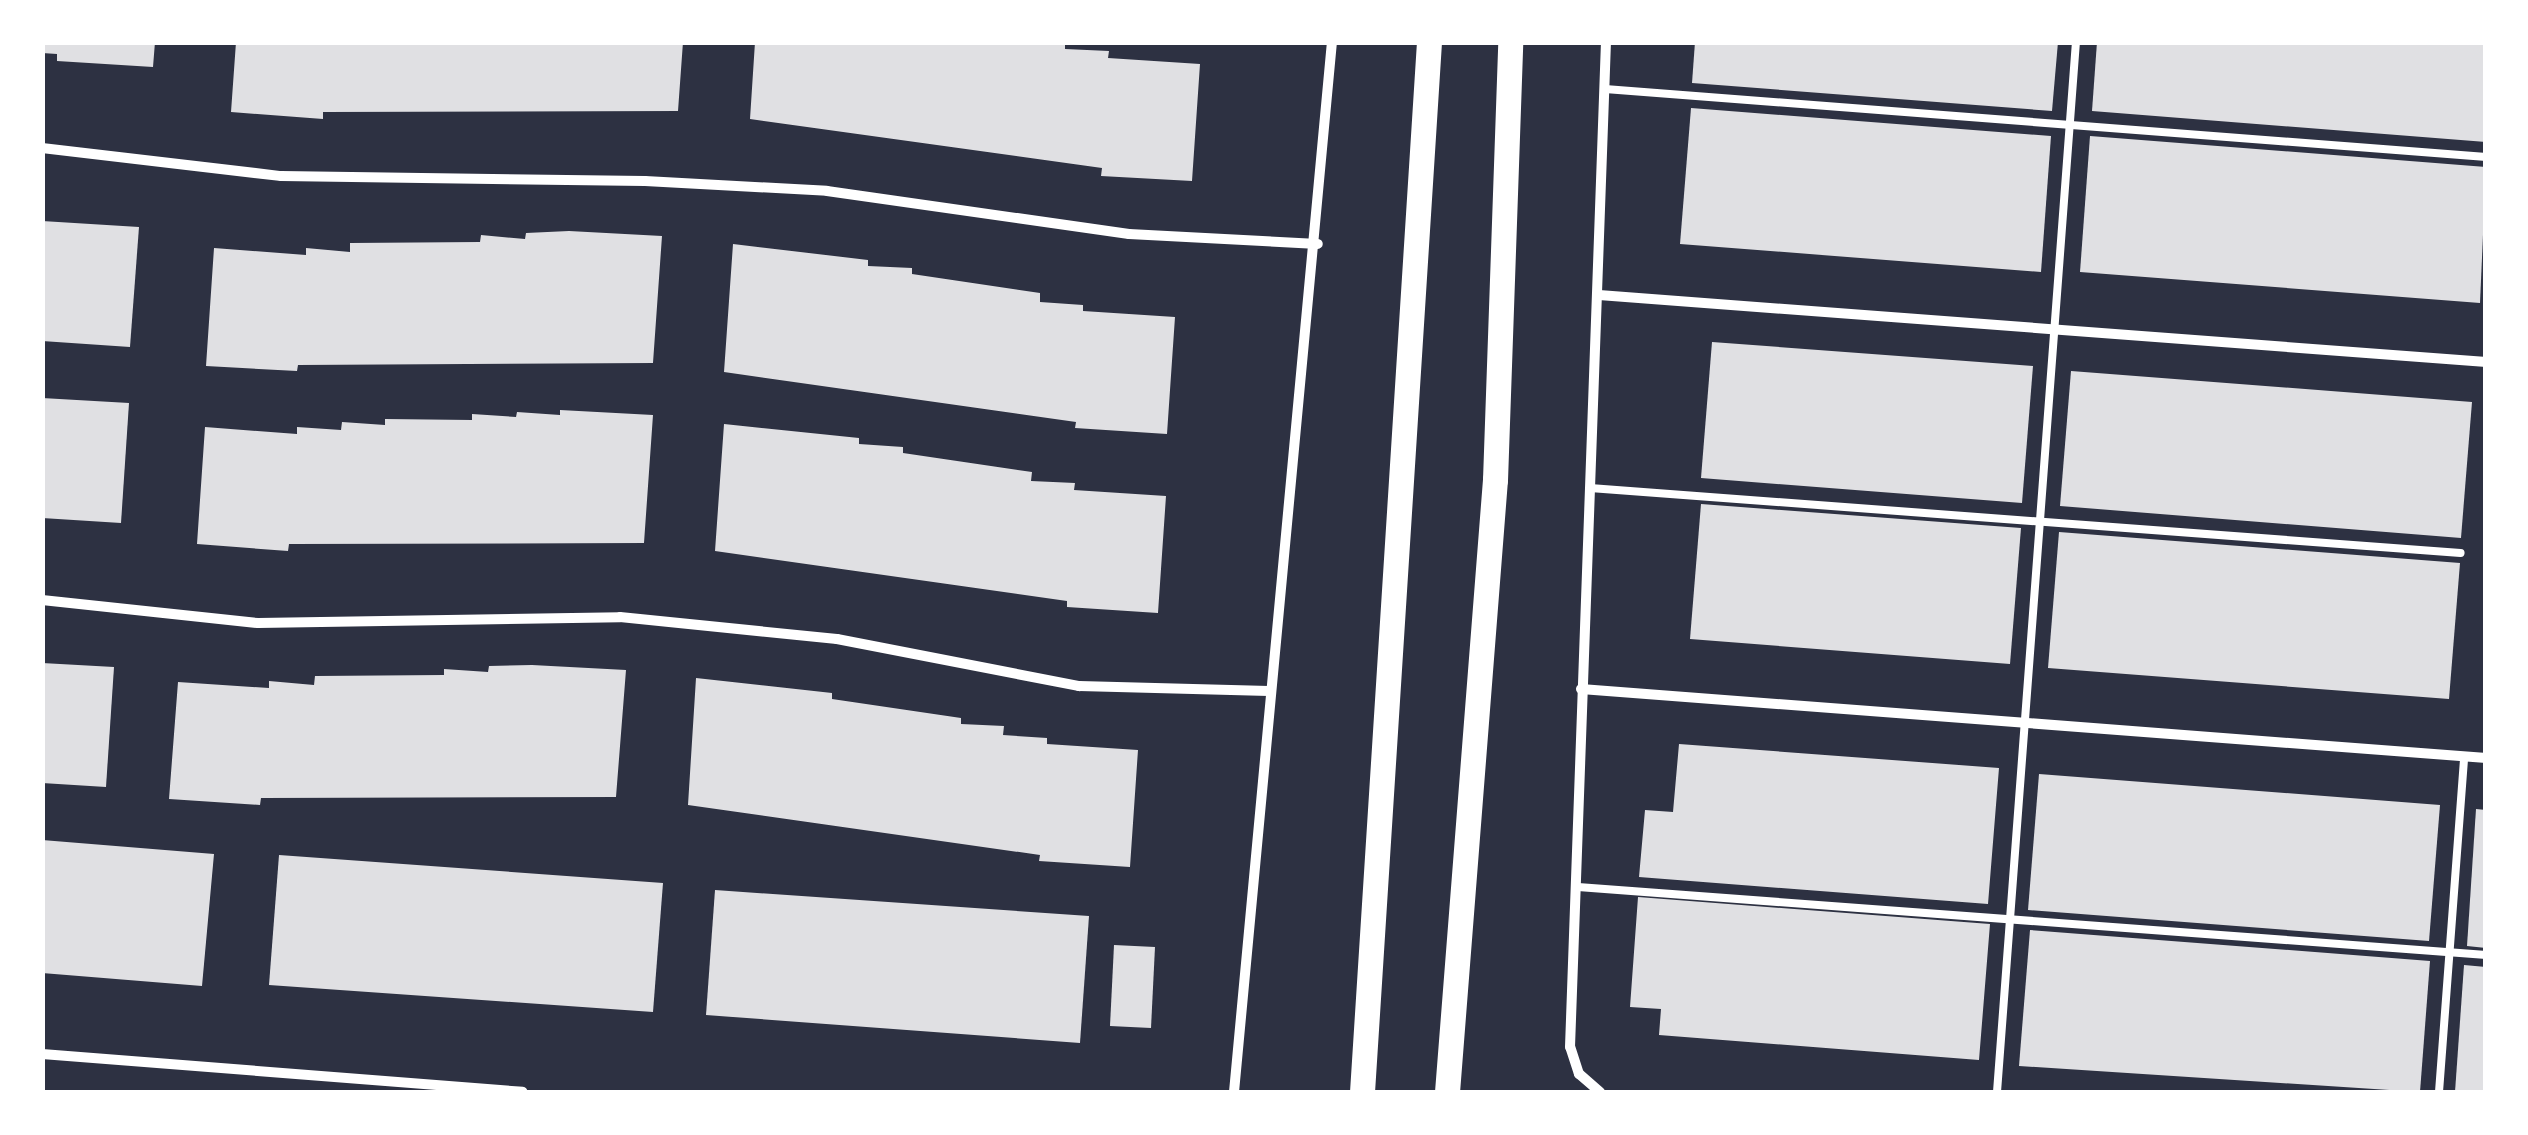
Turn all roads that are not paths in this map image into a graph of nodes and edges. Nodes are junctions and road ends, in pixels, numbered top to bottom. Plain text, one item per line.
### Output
1 (1332, 42) edge
2 (1428, 42) edge
3 (1510, 42) edge
4 (1606, 42) edge
5 (2076, 42) edge
6 (1605, 89) junction
7 (2069, 127) junction
8 (42, 148) edge
9 (2486, 157) edge
10 (1318, 244) junction
11 (1599, 295) junction
12 (2054, 330) junction
13 (2486, 362) edge
14 (1590, 488) junction
15 (2039, 522) junction
16 (2461, 553) dead end
17 (42, 600) edge
18 (1582, 688) junction
19 (1269, 692) junction
20 (2024, 724) junction
21 (2464, 756) junction
22 (2486, 758) edge
23 (1578, 888) junction
24 (2010, 920) junction
25 (2449, 953) junction
26 (2486, 956) edge
27 (42, 1054) edge
28 (523, 1092) edge
29 (1234, 1092) edge
30 (1362, 1092) edge
31 (1447, 1092) edge
32 (1600, 1092) edge
33 (1996, 1092) edge
34 (2438, 1092) edge

1 - 10 street
2 - 30 main road
3 - 31 main road
4 - 6 street
5 - 7 lane
6 - 7 lane
6 - 11 street
7 - 9 lane
7 - 12 lane
8 - 10 street
10 - 19 street
11 - 12 street
11 - 14 street
12 - 13 street
12 - 15 lane
14 - 15 lane
14 - 18 street
15 - 16 lane
15 - 20 lane
17 - 19 street
18 - 20 street
18 - 23 street
19 - 29 street
20 - 21 street
20 - 24 lane
21 - 22 street
21 - 25 lane
23 - 24 lane
23 - 32 street
24 - 25 lane
24 - 33 lane
25 - 26 lane
25 - 34 lane
27 - 28 street

